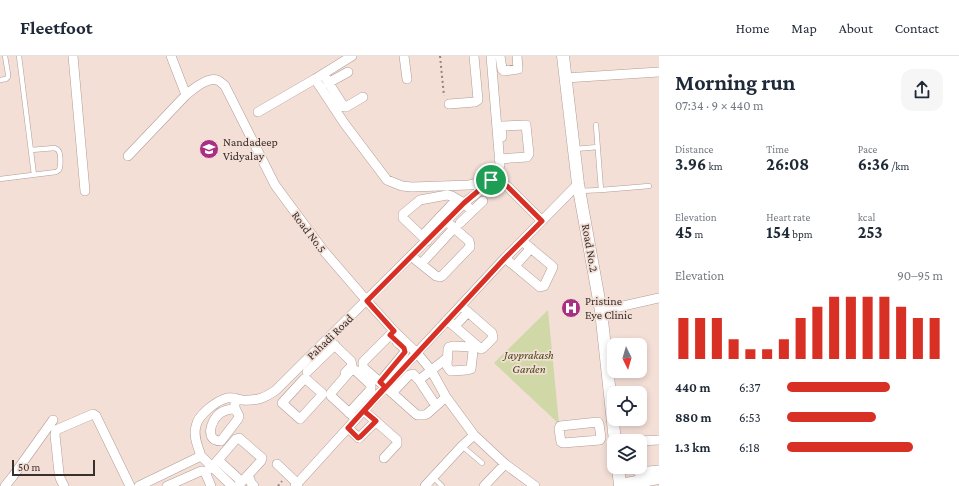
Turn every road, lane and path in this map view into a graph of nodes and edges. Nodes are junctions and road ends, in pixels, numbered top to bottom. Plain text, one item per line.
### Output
1 (5, 56) edge
2 (18, 56) edge
3 (73, 56) edge
4 (172, 56) edge
5 (352, 56) edge
6 (404, 56) edge
7 (440, 56) edge
8 (474, 56) edge
9 (491, 56) edge
10 (500, 56) edge
11 (517, 56) edge
12 (563, 56) edge
13 (348, 72) dead end
14 (659, 72) edge
15 (493, 76) junction
16 (319, 77) junction
17 (476, 77) junction
18 (565, 78) junction
19 (407, 79) dead end
20 (0, 80) edge
21 (328, 83) junction
22 (186, 95) junction
23 (364, 97) dead end
24 (449, 104) joint
25 (258, 112) dead end
26 (596, 125) dead end
27 (499, 132) junction
28 (598, 147) junction
29 (574, 149) junction
30 (31, 150) junction
31 (128, 156) dead end
32 (502, 158) junction
33 (34, 175) junction
34 (0, 179) edge
35 (491, 180) junction
36 (649, 186) dead end
37 (579, 188) junction
38 (602, 190) junction
39 (85, 191) dead end
40 (461, 201) junction
41 (483, 201) dead end
42 (472, 211) junction
43 (446, 218) junction
44 (542, 221) junction
45 (457, 225) junction
46 (424, 239) junction
47 (522, 241) junction
48 (531, 248) junction
49 (411, 256) junction
50 (505, 258) junction
51 (421, 264) junction
52 (515, 266) junction
53 (659, 298) edge
54 (367, 301) junction
55 (464, 309) junction
56 (601, 310) junction
57 (451, 323) junction
58 (392, 333) junction
59 (331, 342) junction
60 (417, 353) junction
61 (447, 358) dead end
62 (401, 364) junction
63 (304, 369) junction
64 (431, 370) junction
65 (290, 376) junction
66 (419, 380) junction
67 (299, 383) junction
68 (386, 387) junction
69 (276, 390) junction
70 (446, 397) junction
71 (234, 398) junction
72 (286, 398) junction
73 (364, 406) junction
74 (436, 406) junction
75 (235, 408) dead end
76 (349, 413) junction
77 (356, 419) junction
78 (53, 420) dead end
79 (376, 421) junction
80 (348, 428) junction
81 (600, 432) dead end
82 (608, 434) edge
83 (615, 434) edge
84 (474, 435) junction
85 (659, 440) edge
86 (647, 441) edge
87 (462, 446) junction
88 (200, 456) junction
89 (384, 458) dead end
90 (482, 463) dead end
91 (277, 464) dead end
92 (505, 464) junction
93 (212, 467) junction
94 (659, 470) edge
95 (647, 471) edge
96 (618, 474) edge
97 (159, 476) junction
98 (433, 477) junction
99 (659, 478) edge
100 (246, 483) edge
101 (297, 485) edge
102 (619, 485) edge
103 (5, 486) edge
104 (64, 486) edge
105 (130, 486) edge
106 (139, 486) edge
107 (166, 486) edge
108 (211, 486) edge
109 (232, 486) edge
110 (425, 486) edge
111 (442, 486) edge
112 (484, 486) edge
113 (536, 486) edge

1 - 20 lane
2 - 30 lane
3 - 39 street
4 - 22 street
5 - 16 street
6 - 19 street
7 - 24 path
8 - 17 street
9 - 15 street
10 - 11 street
12 - 18 street, Road No.2
13 - 21 street
14 - 18 street
15 - 17 street
15 - 27 street
16 - 21 street
16 - 25 street
16 - 35 street
17 - 24 street
18 - 29 street, Road No.2
21 - 23 street
22 - 31 street
22 - 54 street, Road No.5
26 - 28 lane
27 - 32 street
27 - 32 street
28 - 29 lane
28 - 38 lane
29 - 37 street, Road No.2
30 - 33 lane
30 - 33 lane
32 - 35 street
33 - 34 lane
35 - 40 street, Pahadi Road
35 - 44 street
36 - 38 lane
37 - 38 lane
37 - 44 street
37 - 56 street, Road No.2
40 - 42 street
40 - 43 street, Pahadi Road
40 - 46 street
41 - 42 street
42 - 45 street
43 - 45 street
43 - 46 street, Pahadi Road
44 - 47 street
45 - 51 street
45 - 51 street
46 - 49 street, Pahadi Road
47 - 48 street
47 - 50 street
48 - 52 street
48 - 52 street
49 - 51 street
49 - 54 street, Pahadi Road
50 - 52 street
50 - 55 street
53 - 56 street
54 - 58 street, Road No.5
54 - 59 street, Pahadi Road
55 - 57 street
55 - 57 street
56 - 83 street, Road No.2
57 - 60 street
58 - 60 street, Road No.5
58 - 62 street
58 - 68 street
59 - 63 street, Pahadi Road
59 - 63 street
60 - 62 street
60 - 64 street, Road No.5
61 - 64 street
62 - 68 street
63 - 65 street, Pahadi Road
64 - 66 street
64 - 70 street, Road No.5
65 - 67 street
65 - 69 street, Pahadi Road
66 - 68 street
66 - 74 street
67 - 72 street
67 - 72 street
68 - 73 street
68 - 74 street
69 - 71 street, Pahadi Road
69 - 72 street
70 - 74 street
70 - 84 street, Road No.5
71 - 75 street
71 - 88 street, Pahadi Road
73 - 76 street
73 - 76 street
73 - 77 street
73 - 79 street
76 - 77 street
77 - 80 street
78 - 103 street
79 - 80 street
79 - 89 street
80 - 101 street
81 - 82 street
84 - 87 street
84 - 92 street, Road No.5
85 - 86 street
87 - 90 lane
87 - 98 street
88 - 93 street
88 - 97 street
91 - 101 street
92 - 112 street
92 - 113 street, Road No.5
93 - 100 street
93 - 100 street
93 - 107 street
93 - 108 street
93 - 109 street
94 - 95 street
96 - 102 street
97 - 106 street
97 - 107 street
98 - 110 street
98 - 111 lane
99 - 102 street
104 - 105 street

